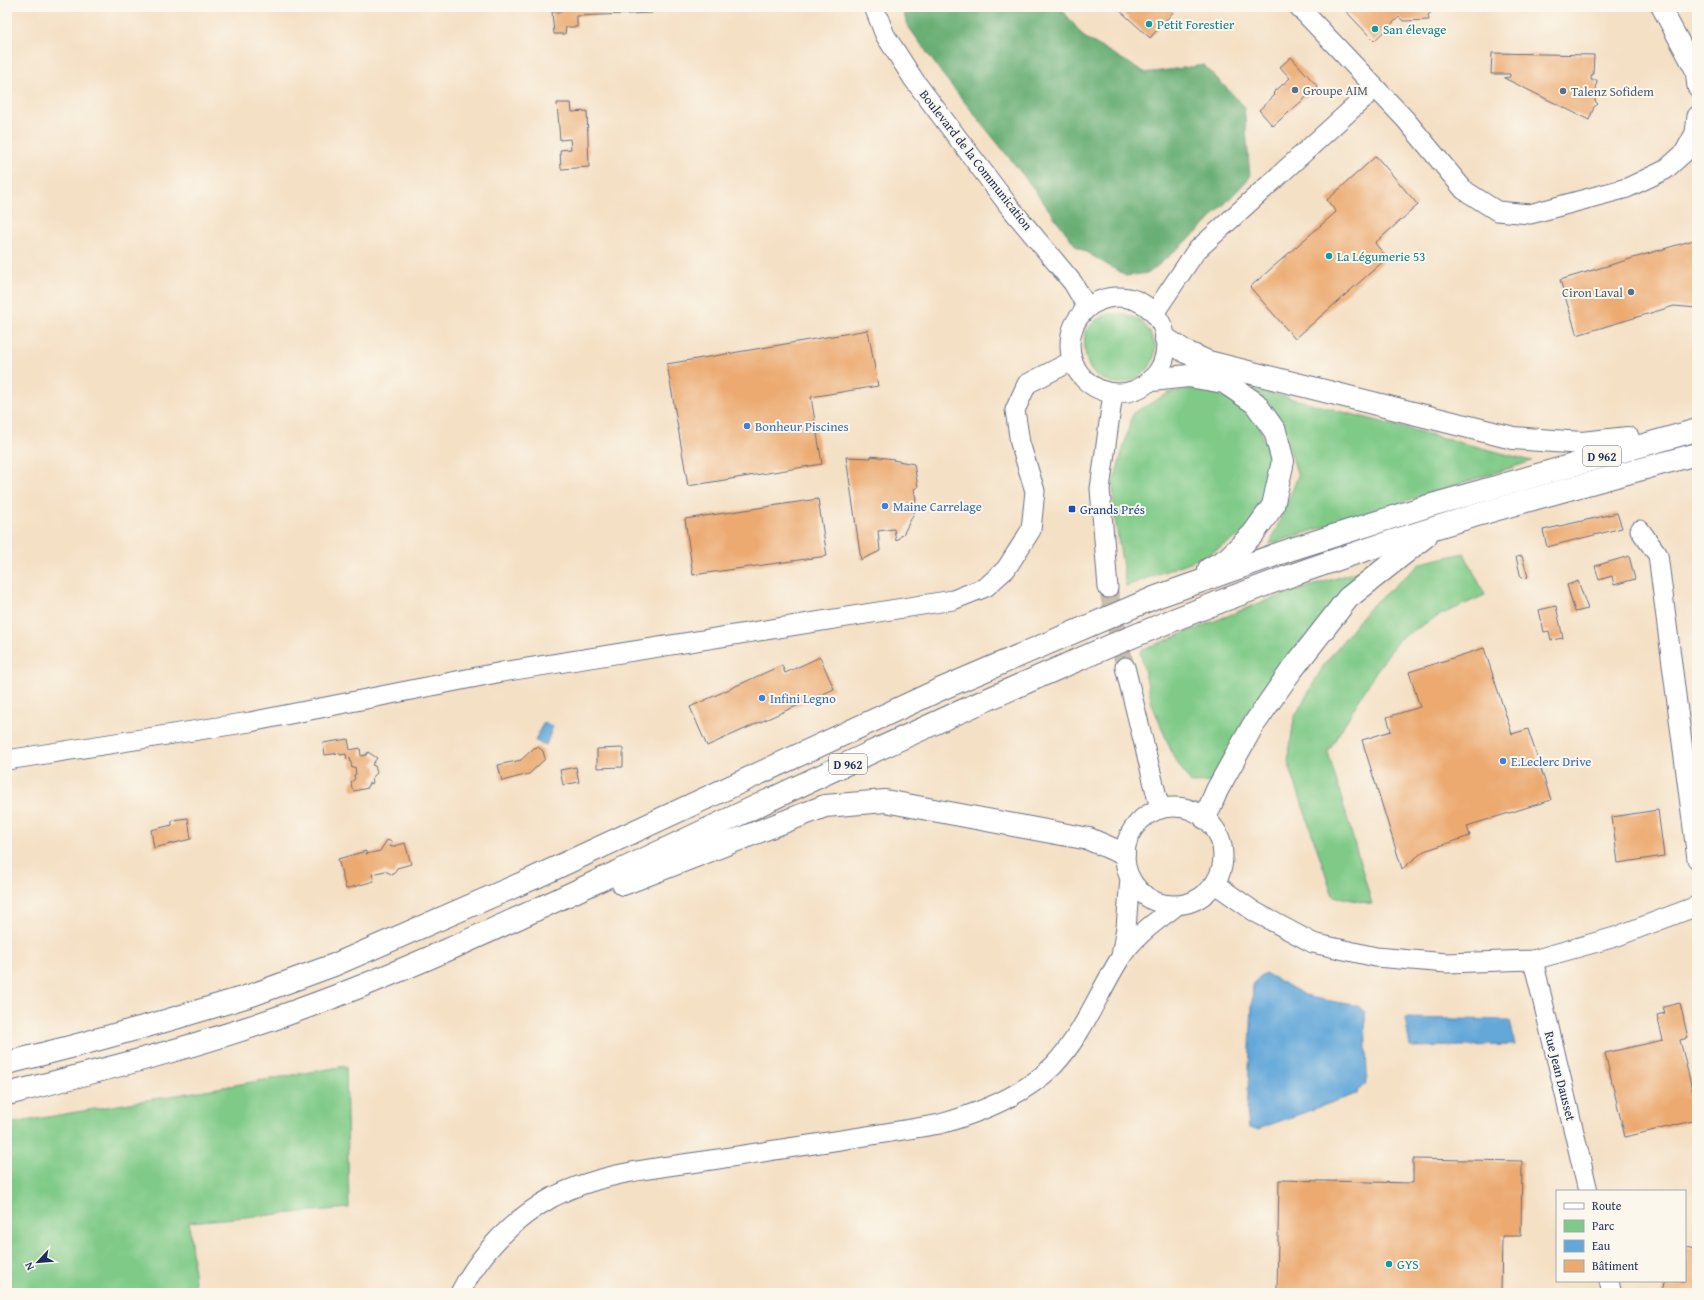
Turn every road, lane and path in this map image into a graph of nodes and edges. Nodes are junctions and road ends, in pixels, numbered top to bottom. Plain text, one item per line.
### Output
1 (874, 7) edge
2 (1299, 7) edge
3 (1661, 7) edge
4 (1697, 86) edge
5 (1376, 88) junction
6 (1697, 116) edge
7 (1087, 307) junction
8 (1155, 312) junction
9 (1166, 339) junction
10 (1072, 361) junction
11 (1152, 380) junction
12 (1113, 393) junction
13 (1696, 430) edge
14 (1697, 454) edge
15 (1436, 527) junction
16 (1640, 530) dead end
17 (1108, 588) tunnel mouth
18 (1156, 597) junction
19 (1125, 667) tunnel mouth
20 (7, 760) edge
21 (1160, 809) junction
22 (1205, 818) junction
23 (1124, 854) junction
24 (1697, 859) edge
25 (1130, 878) junction
26 (1215, 884) junction
27 (1176, 906) junction
28 (1697, 906) edge
29 (1121, 956) junction
30 (1533, 960) junction
31 (346, 992) junction
32 (7, 1063) edge
33 (7, 1094) edge
34 (1588, 1190) edge
35 (1609, 1282) edge
36 (460, 1293) edge
37 (1612, 1293) edge

1 - 7 street, Boulevard de la Communication
2 - 5 street
3 - 4 street
5 - 6 street
5 - 8 street
7 - 8 street
7 - 10 street
8 - 9 street
9 - 11 street
9 - 13 main road
10 - 12 street
10 - 20 street
11 - 12 street
11 - 18 main road
12 - 17 street
13 - 18 main road, D 962
14 - 15 main road, D 962
15 - 22 main road
15 - 31 main road, D 962
16 - 24 street
18 - 32 main road, D 962
19 - 21 street
21 - 22 street
21 - 23 street
22 - 26 street
23 - 25 street
23 - 31 main road
25 - 27 street
25 - 29 street
26 - 27 street
26 - 30 street
27 - 29 street
28 - 30 street
29 - 36 street
30 - 34 street, Rue Jean Dausset
31 - 33 main road, D 962
35 - 37 street

